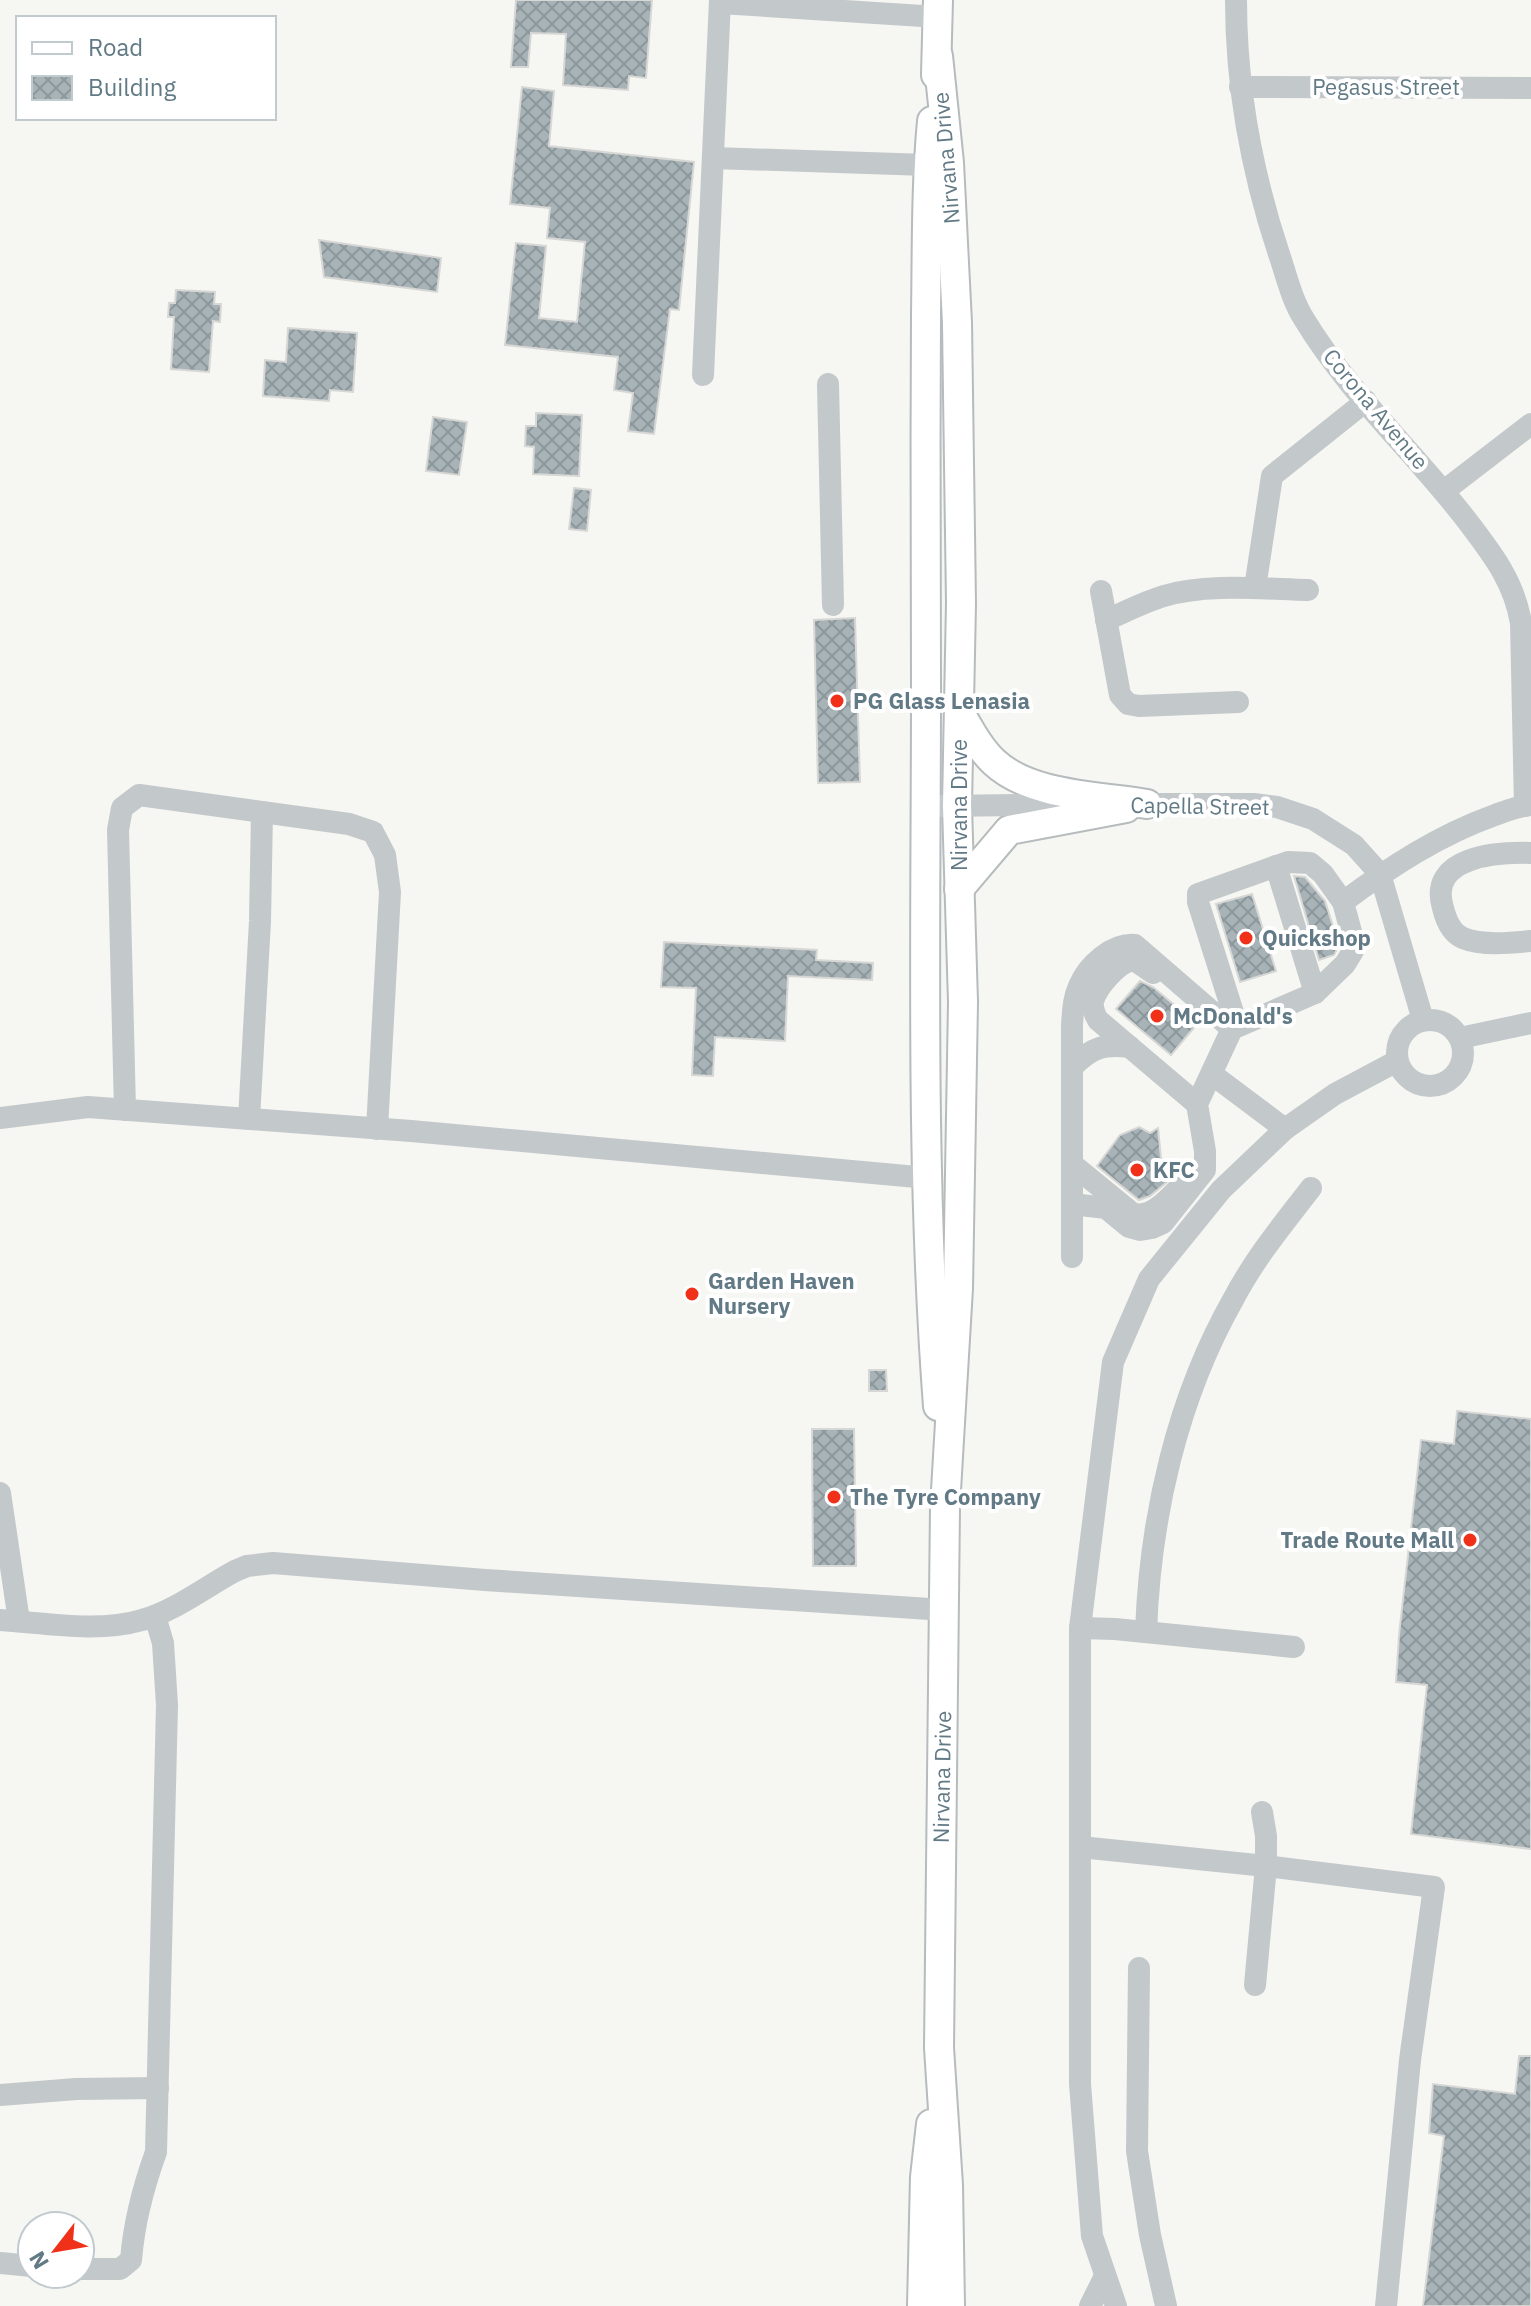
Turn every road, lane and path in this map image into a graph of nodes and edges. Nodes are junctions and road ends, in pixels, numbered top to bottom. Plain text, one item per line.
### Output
1 (1236, 0) edge
2 (720, 1) edge
3 (938, 8) edge
4 (938, 56) junction
5 (1240, 87) junction
6 (1531, 88) edge
7 (713, 158) junction
8 (927, 165) junction
9 (703, 375) dead end
10 (828, 384) dead end
11 (1366, 401) junction
12 (1531, 424) edge
13 (1444, 491) junction
14 (1255, 588) junction
15 (1308, 590) dead end
16 (1101, 591) dead end
17 (833, 605) dead end
18 (1106, 620) junction
19 (1238, 702) dead end
20 (959, 711) junction
21 (1147, 804) junction
22 (925, 806) junction
23 (957, 806) junction
24 (1528, 806) edge
25 (262, 812) junction
26 (1531, 853) edge
27 (1276, 866) junction
28 (1380, 874) junction
29 (959, 889) junction
30 (1343, 902) junction
31 (1531, 941) edge
32 (1315, 993) junction
33 (1423, 1020) junction
34 (1531, 1023) edge
35 (1232, 1030) junction
36 (1460, 1038) junction
37 (1130, 1047) junction
38 (1397, 1061) junction
39 (1073, 1066) junction
40 (1213, 1075) junction
41 (1197, 1104) junction
42 (125, 1110) junction
43 (0, 1118) edge
44 (249, 1119) junction
45 (377, 1129) junction
46 (1285, 1129) junction
47 (1205, 1151) junction
48 (1072, 1164) junction
49 (928, 1178) junction
50 (1311, 1188) dead end
51 (1072, 1204) junction
52 (1072, 1257) dead end
53 (0, 1493) edge
54 (945, 1507) junction
55 (945, 1610) junction
56 (155, 1616) junction
57 (10, 1620) edge
58 (1080, 1628) junction
59 (1146, 1632) junction
60 (1294, 1647) dead end
61 (1262, 1812) dead end
62 (1080, 1847) junction
63 (1266, 1866) junction
64 (1139, 1968) dead end
65 (1255, 1985) dead end
66 (939, 2048) junction
67 (158, 2088) junction
68 (0, 2095) edge
69 (96, 2269) edge
70 (1105, 2276) junction
71 (922, 2306) edge
72 (950, 2306) edge
73 (1090, 2306) edge
74 (1116, 2306) edge
75 (1166, 2306) edge
76 (1386, 2306) edge

1 - 5 street, Corona Avenue
2 - 3 street
2 - 7 street
3 - 4 main road, Nirvana Drive
4 - 8 main road, Nirvana Drive
4 - 20 main road, Nirvana Drive
5 - 6 street, Pegasus Street
5 - 11 street, Corona Avenue
7 - 8 street
7 - 9 street
8 - 22 main road, Nirvana Drive
10 - 17 street
11 - 13 street, Corona Avenue
11 - 14 street
12 - 13 street
13 - 24 street, Corona Avenue
14 - 15 street
14 - 18 street
16 - 18 street
18 - 19 street
20 - 21 main road
20 - 23 main road, Nirvana Drive
21 - 23 street, Capella Street
21 - 28 street, Capella Street
21 - 29 main road
22 - 23 street, Capella Street
22 - 49 main road, Nirvana Drive
23 - 29 main road, Nirvana Drive
24 - 28 street
25 - 42 street
25 - 44 street
25 - 45 street
26 - 31 street
27 - 30 street
27 - 32 street
27 - 35 street
28 - 30 street
28 - 33 street
29 - 54 main road, Nirvana Drive
30 - 32 street
32 - 35 street
33 - 36 street
33 - 38 street
34 - 36 street
35 - 37 street
35 - 39 street
35 - 40 street
36 - 38 street
37 - 39 street
37 - 41 street
38 - 46 street
39 - 48 street
40 - 41 street
40 - 46 street
41 - 47 street
42 - 43 street
42 - 44 street
44 - 45 street
45 - 49 street
46 - 58 street
47 - 48 street
47 - 51 street
48 - 51 street
49 - 54 main road, Nirvana Drive
50 - 59 street
51 - 52 street
53 - 57 street
54 - 55 main road, Nirvana Drive
55 - 56 street
55 - 66 main road, Nirvana Drive
56 - 57 street
56 - 67 street
58 - 59 street
58 - 62 street
59 - 60 street
61 - 63 street
62 - 63 street
62 - 70 street
63 - 65 street
63 - 76 street
64 - 75 street
66 - 71 main road, Nirvana Drive
66 - 72 main road, Nirvana Drive
67 - 68 street
67 - 69 street
70 - 73 street
70 - 74 street

